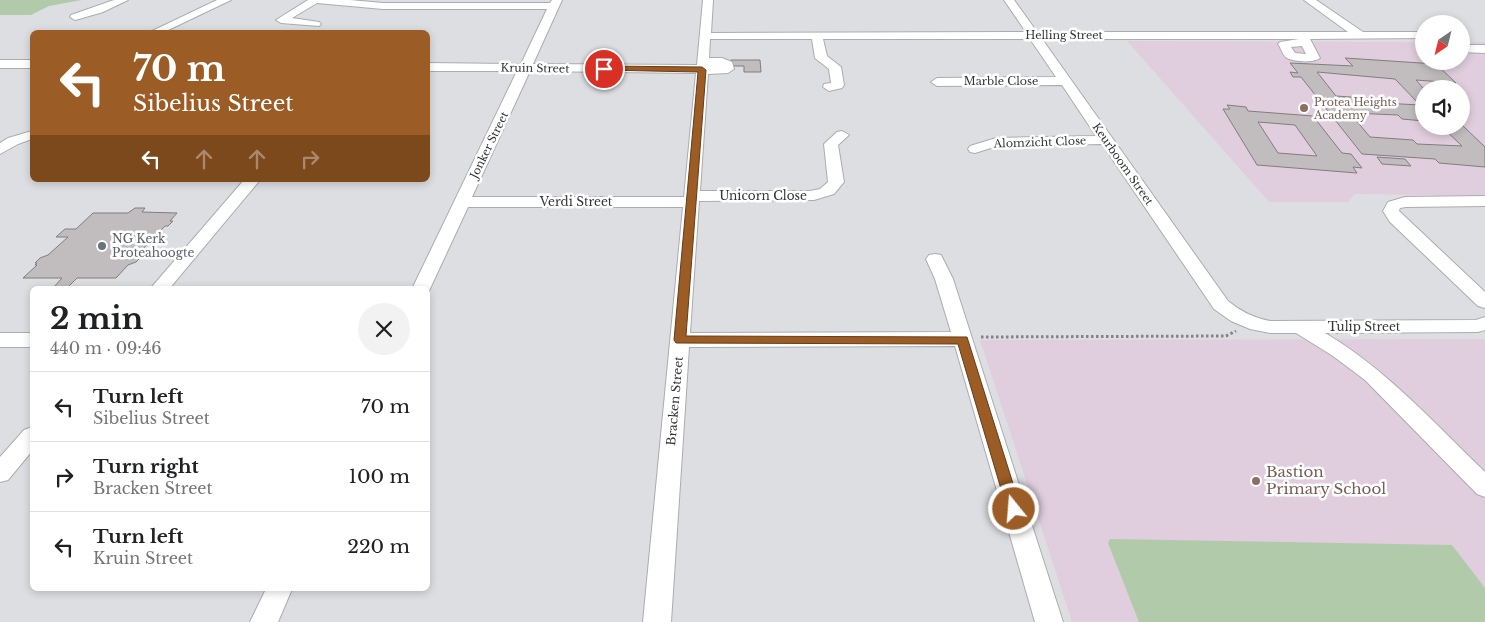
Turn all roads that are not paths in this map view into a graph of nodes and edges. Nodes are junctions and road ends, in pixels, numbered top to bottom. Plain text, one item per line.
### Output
1 (123, 0) edge
2 (226, 0) edge
3 (314, 0) edge
4 (708, 0) edge
5 (1009, 0) edge
6 (1309, 0) edge
7 (555, 3) edge
8 (75, 17) dead end
9 (316, 24) dead end
10 (160, 30) edge
11 (1033, 35) junction
12 (1415, 35) edge
13 (705, 36) junction
14 (817, 36) junction
15 (1361, 36) junction
16 (1391, 47) dead end
17 (1470, 48) edge
18 (1485, 48) edge
19 (1, 64) edge
20 (30, 64) edge
21 (430, 67) edge
22 (702, 67) junction
23 (526, 68) junction
24 (1065, 81) junction
25 (937, 82) dead end
26 (829, 87) dead end
27 (842, 135) dead end
28 (30, 136) edge
29 (1106, 140) junction
30 (975, 149) dead end
31 (0, 150) edge
32 (250, 182) edge
33 (691, 199) junction
34 (1485, 201) edge
35 (462, 202) junction
36 (935, 259) dead end
37 (161, 286) edge
38 (422, 286) edge
39 (1485, 302) edge
40 (1244, 320) joint
41 (1485, 323) edge
42 (1300, 327) junction
43 (0, 340) edge
44 (30, 340) edge
45 (680, 340) junction
46 (962, 340) junction
47 (30, 438) edge
48 (0, 473) edge
49 (1485, 486) edge
50 (278, 591) edge
51 (264, 622) edge
52 (657, 622) edge
53 (1049, 622) edge

1 - 8 street
2 - 10 street
3 - 7 street
3 - 9 street
4 - 13 street, Bracken Street
5 - 11 street, Keurboom Street
6 - 15 street
7 - 23 street, Jonker Street
11 - 14 street, Helling Street
11 - 15 street, Helling Street
11 - 24 street, Keurboom Street
12 - 15 street, Helling Street
13 - 14 street, Helling Street
13 - 22 street, Bracken Street
14 - 26 street
15 - 16 street
17 - 18 street
19 - 20 street
21 - 23 street, Kruin Street
22 - 23 street, Kruin Street
22 - 33 street, Bracken Street
23 - 35 street, Jonker Street
24 - 25 street, Marble Close
24 - 29 street, Keurboom Street
27 - 33 street, Unicorn Close
28 - 31 street
29 - 30 street, Alomzicht Close
29 - 40 street, Keurboom Street
32 - 37 street
33 - 35 street, Verdi Street
33 - 45 street, Bracken Street
34 - 39 street
35 - 38 street, Jonker Street
36 - 46 street
40 - 42 street, Tulip Street
41 - 42 street, Tulip Street
42 - 49 street
43 - 44 street
45 - 46 street
45 - 52 street, Bracken Street
46 - 53 street
47 - 48 street
50 - 51 street

